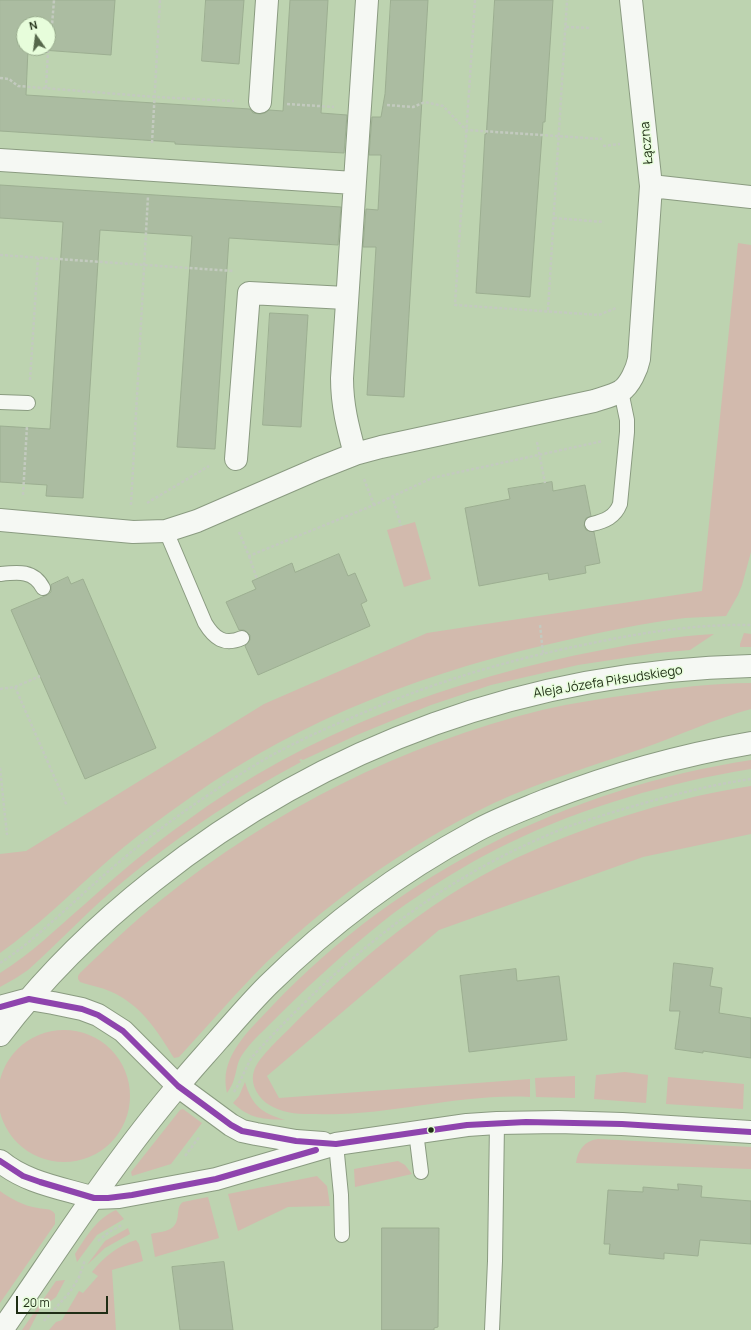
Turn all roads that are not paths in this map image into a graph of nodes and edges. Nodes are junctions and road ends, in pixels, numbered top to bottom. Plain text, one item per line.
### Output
1 (267, 0) edge
2 (366, 0) edge
3 (632, 0) edge
4 (260, 102) road end
5 (0, 160) edge
6 (354, 183) junction
7 (651, 186) junction
8 (751, 197) edge
9 (346, 298) junction
10 (621, 391) junction
11 (0, 402) edge
12 (28, 403) road end
13 (355, 454) junction
14 (236, 459) dead end
15 (10, 521) edge
16 (592, 524) dead end
17 (166, 531) junction
18 (0, 574) edge
19 (43, 588) dead end
20 (242, 638) dead end
21 (751, 666) edge
22 (751, 743) edge
23 (29, 999) junction
24 (0, 1007) edge
25 (0, 1035) edge
26 (178, 1086) junction
27 (497, 1123) junction
28 (416, 1132) junction
29 (751, 1132) edge
30 (336, 1144) junction
31 (0, 1161) edge
32 (420, 1172) dead end
33 (94, 1198) junction
34 (342, 1235) dead end
35 (2, 1330) edge
36 (492, 1330) edge

1 - 4 street
2 - 6 street
3 - 7 street, Łączna
5 - 6 street
6 - 9 street
7 - 8 street
7 - 10 street, Łączna
9 - 13 street
9 - 14 street
10 - 13 street
10 - 16 lane
11 - 12 lane
13 - 17 street
15 - 17 street
17 - 20 lane
18 - 19 lane
21 - 23 street, Aleja Józefa Piłsudskiego
22 - 26 street
23 - 24 street
23 - 25 street, Aleja Józefa Piłsudskiego
23 - 26 street
26 - 30 street
26 - 33 street
27 - 28 street
27 - 29 street
27 - 36 lane
28 - 30 street
28 - 32 lane
30 - 33 street
30 - 34 lane
31 - 33 street
33 - 35 street

